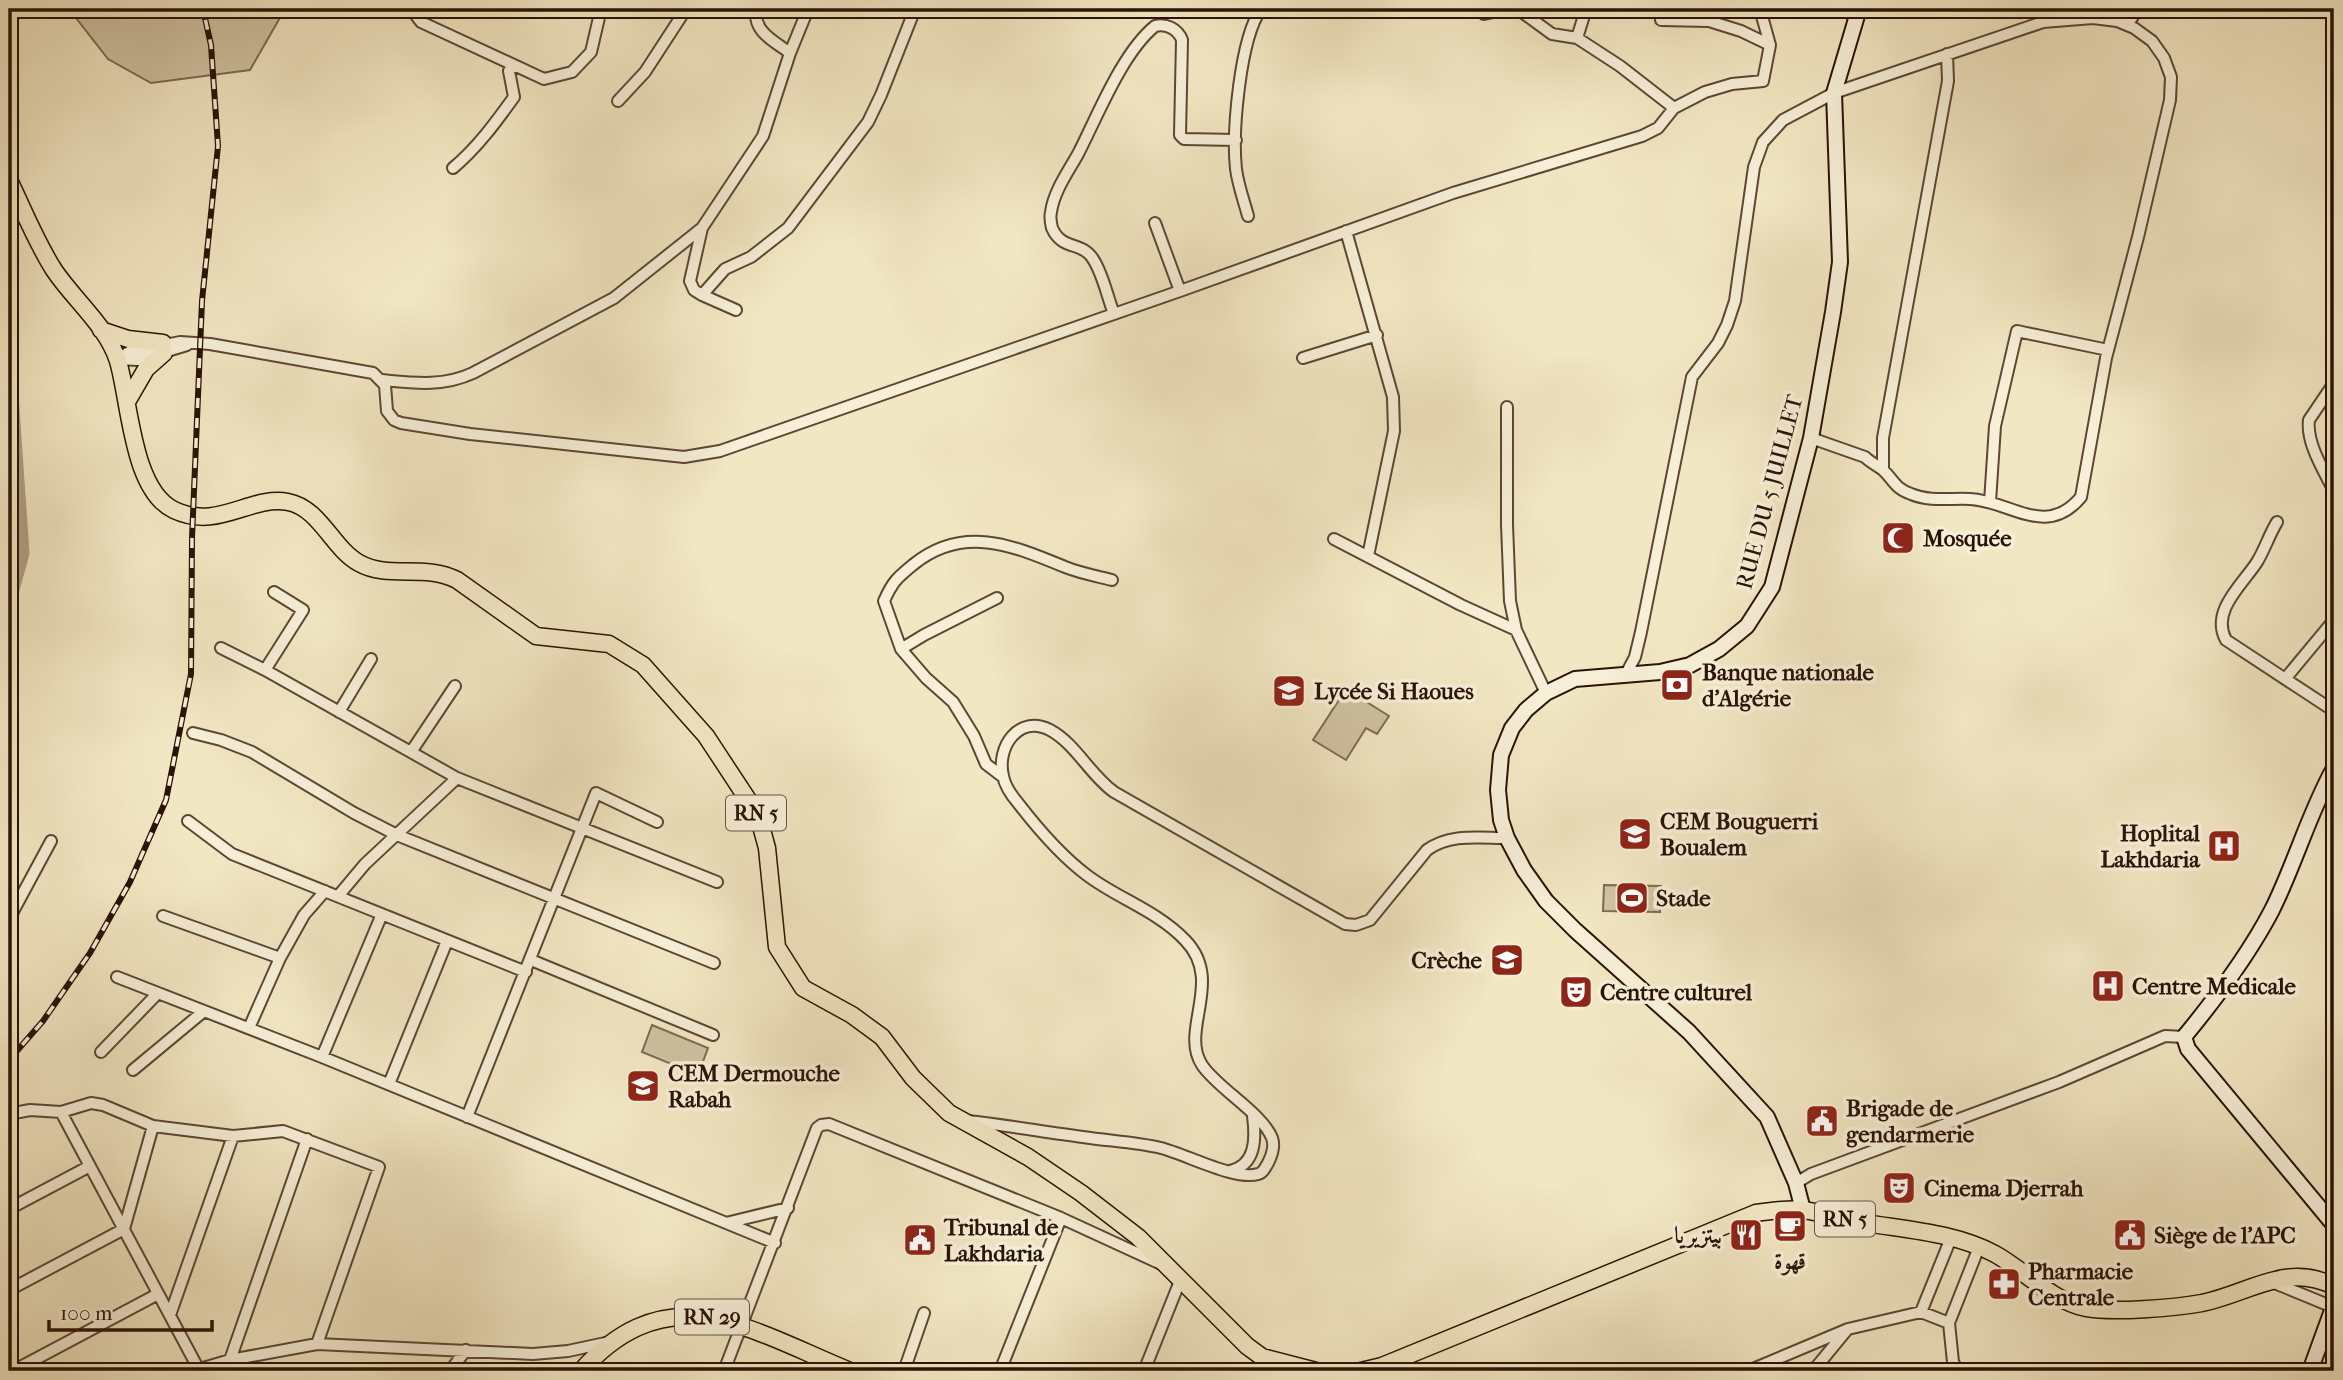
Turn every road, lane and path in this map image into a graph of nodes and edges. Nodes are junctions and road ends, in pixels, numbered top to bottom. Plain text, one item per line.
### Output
1 (411, 9) edge
2 (601, 9) edge
3 (686, 9) edge
4 (756, 9) edge
5 (808, 9) edge
6 (915, 9) edge
7 (1261, 9) edge
8 (1586, 9) edge
9 (1712, 9) edge
10 (1760, 9) edge
11 (2042, 9) edge
12 (2138, 9) edge
13 (1854, 13) edge
14 (1484, 14) dead end
15 (1661, 20) dead end
16 (2043, 22) junction
17 (1714, 23) junction
18 (2127, 25) junction
19 (1577, 38) junction
20 (1770, 45) junction
21 (790, 53) junction
22 (1947, 54) junction
23 (513, 65) junction
24 (1834, 93) junction
25 (618, 101) dead end
26 (1674, 108) junction
27 (1237, 141) junction
28 (453, 168) dead end
29 (9, 180) edge
30 (1248, 216) dead end
31 (1155, 223) dead end
32 (702, 228) junction
33 (1346, 231) junction
34 (1180, 291) junction
35 (702, 295) junction
36 (736, 310) dead end
37 (1114, 314) junction
38 (101, 330) junction
39 (1377, 335) junction
40 (163, 348) junction
41 (2108, 350) junction
42 (1303, 358) dead end
43 (117, 359) junction
44 (382, 380) junction
45 (2334, 383) edge
46 (128, 400) junction
47 (1507, 407) dead end
48 (1811, 438) junction
49 (1883, 470) junction
50 (2334, 491) edge
51 (1990, 502) junction
52 (2277, 522) dead end
53 (1334, 539) dead end
54 (1368, 555) junction
55 (1112, 580) dead end
56 (275, 592) dead end
57 (997, 598) dead end
58 (2334, 620) edge
59 (1516, 630) junction
60 (221, 648) dead end
61 (901, 649) junction
62 (371, 659) dead end
63 (265, 670) junction
64 (1626, 674) junction
65 (2285, 679) junction
66 (455, 686) dead end
67 (1546, 693) junction
68 (2334, 711) edge
69 (339, 712) junction
70 (193, 733) dead end
71 (411, 752) junction
72 (2334, 768) edge
73 (1003, 776) junction
74 (457, 778) junction
75 (188, 821) dead end
76 (657, 822) dead end
77 (583, 828) junction
78 (397, 835) junction
79 (1507, 838) junction
80 (51, 841) dead end
81 (717, 882) dead end
82 (325, 891) junction
83 (339, 895) junction
84 (556, 898) junction
85 (383, 914) junction
86 (163, 916) dead end
87 (9, 919) edge
88 (447, 941) junction
89 (281, 958) junction
90 (531, 960) junction
91 (714, 963) dead end
92 (526, 972) junction
93 (117, 977) dead end
94 (158, 993) junction
95 (204, 1011) junction
96 (249, 1028) junction
97 (713, 1035) dead end
98 (2184, 1037) junction
99 (101, 1052) dead end
100 (322, 1056) junction
101 (133, 1070) dead end
102 (389, 1084) junction
103 (61, 1112) junction
104 (9, 1114) edge
105 (1253, 1115) junction
106 (467, 1117) junction
107 (960, 1120) junction
108 (153, 1126) junction
109 (233, 1136) junction
110 (307, 1139) junction
111 (90, 1166) junction
112 (1227, 1172) junction
113 (1796, 1183) junction
114 (788, 1208) junction
115 (9, 1209) edge
116 (1803, 1210) junction
117 (1061, 1217) junction
118 (725, 1223) junction
119 (2334, 1225) edge
120 (124, 1229) junction
121 (1951, 1238) junction
122 (775, 1242) junction
123 (1979, 1247) junction
124 (1166, 1267) junction
125 (2270, 1281) junction
126 (1180, 1282) junction
127 (2334, 1286) edge
128 (9, 1290) edge
129 (158, 1294) junction
130 (2334, 1306) edge
131 (1921, 1312) junction
132 (924, 1313) dead end
133 (170, 1315) junction
134 (1949, 1323) junction
135 (743, 1327) junction
136 (1848, 1329) junction
137 (613, 1342) junction
138 (317, 1344) junction
139 (466, 1350) junction
140 (230, 1360) junction
141 (196, 1370) edge
142 (13, 1371) edge
143 (450, 1371) edge
144 (582, 1371) edge
145 (724, 1371) edge
146 (850, 1371) edge
147 (904, 1371) edge
148 (1000, 1371) edge
149 (1144, 1371) edge
150 (1316, 1371) edge
151 (1361, 1371) edge
152 (1748, 1371) edge
153 (1813, 1371) edge
154 (1958, 1371) edge
155 (2311, 1371) edge

1 - 23 street
2 - 23 street
3 - 25 street
4 - 21 street
5 - 21 street
6 - 35 street
7 - 27 street
8 - 19 street
9 - 17 street
10 - 20 street
11 - 16 street
12 - 18 street
13 - 24 street, RUE DU 5 JUILLET
14 - 19 street
15 - 17 street
16 - 18 street
16 - 22 street
17 - 20 street
18 - 41 street
19 - 26 street
20 - 26 street
21 - 32 street
22 - 24 street
22 - 49 street
23 - 28 street
24 - 48 street, RUE DU 5 JUILLET
24 - 64 street
26 - 33 street
27 - 30 street
27 - 37 street
29 - 38 main road, RN 5
31 - 34 street
32 - 35 street
32 - 44 street
33 - 34 street
33 - 39 street
34 - 37 street
35 - 36 street
37 - 44 street
38 - 40 main road
38 - 43 main road, RN 5
39 - 42 street
39 - 54 street
40 - 43 street
40 - 44 street
40 - 46 main road
41 - 51 street
41 - 51 street
43 - 46 main road, RN 5
45 - 50 street
46 - 107 main road, RN 5
47 - 59 street
48 - 49 street
48 - 64 street, RUE DU 5 JUILLET
49 - 51 street
52 - 65 street
53 - 54 street
54 - 59 street
55 - 61 street
56 - 63 street
57 - 61 street
58 - 65 street
59 - 67 street
60 - 63 street
61 - 73 street
62 - 69 street
63 - 69 street
64 - 67 street, RUE DU 5 JUILLET
65 - 68 street
66 - 71 street
67 - 79 street, RUE DU 5 JUILLET
69 - 71 street
70 - 78 street
71 - 74 street
72 - 98 street
73 - 79 street
73 - 105 street
74 - 77 street
74 - 78 street
75 - 82 street
76 - 77 street
77 - 81 street
77 - 84 street
78 - 83 street
78 - 84 street
79 - 113 street, RUE DU 5 JUILLET
80 - 87 street
82 - 83 street
82 - 89 street
83 - 85 street
84 - 90 street
84 - 91 street
85 - 88 street
85 - 100 street
86 - 89 street
88 - 92 street
88 - 102 street
89 - 96 street
90 - 92 street
90 - 97 street
92 - 106 street
93 - 94 street
94 - 95 street
94 - 99 street
95 - 96 street
95 - 101 street
96 - 100 street
98 - 113 street
98 - 119 street
100 - 102 street
102 - 106 street
103 - 104 street
103 - 108 street
103 - 111 street
105 - 112 street
105 - 112 street
106 - 118 street
107 - 112 street
107 - 124 main road, RN 5
108 - 109 street
108 - 120 street
109 - 110 street
109 - 133 street
110 - 138 street
110 - 140 street
111 - 115 street
111 - 120 street
113 - 116 street, RUE DU 5 JUILLET
114 - 117 street
114 - 118 street
114 - 122 street
116 - 121 main road, RN 5
116 - 151 main road, RN 5
117 - 124 street
117 - 148 street
118 - 122 street
120 - 128 street
120 - 129 street
121 - 123 main road, RN 5
121 - 131 street
122 - 135 street
123 - 125 main road, RN 5
123 - 134 street
124 - 126 main road, RN 5
125 - 127 main road, RN 5
125 - 130 street
126 - 149 street
126 - 150 main road, RN 5
129 - 133 street
129 - 142 street
130 - 155 street
131 - 134 street
131 - 136 street
132 - 147 street
133 - 141 street
134 - 154 street
135 - 137 main road, RN 29
135 - 145 street
135 - 146 main road, RN 29
136 - 152 street
136 - 153 street
137 - 139 street
137 - 144 main road, RN 29
138 - 139 street
138 - 140 street
139 - 143 street
140 - 141 street

